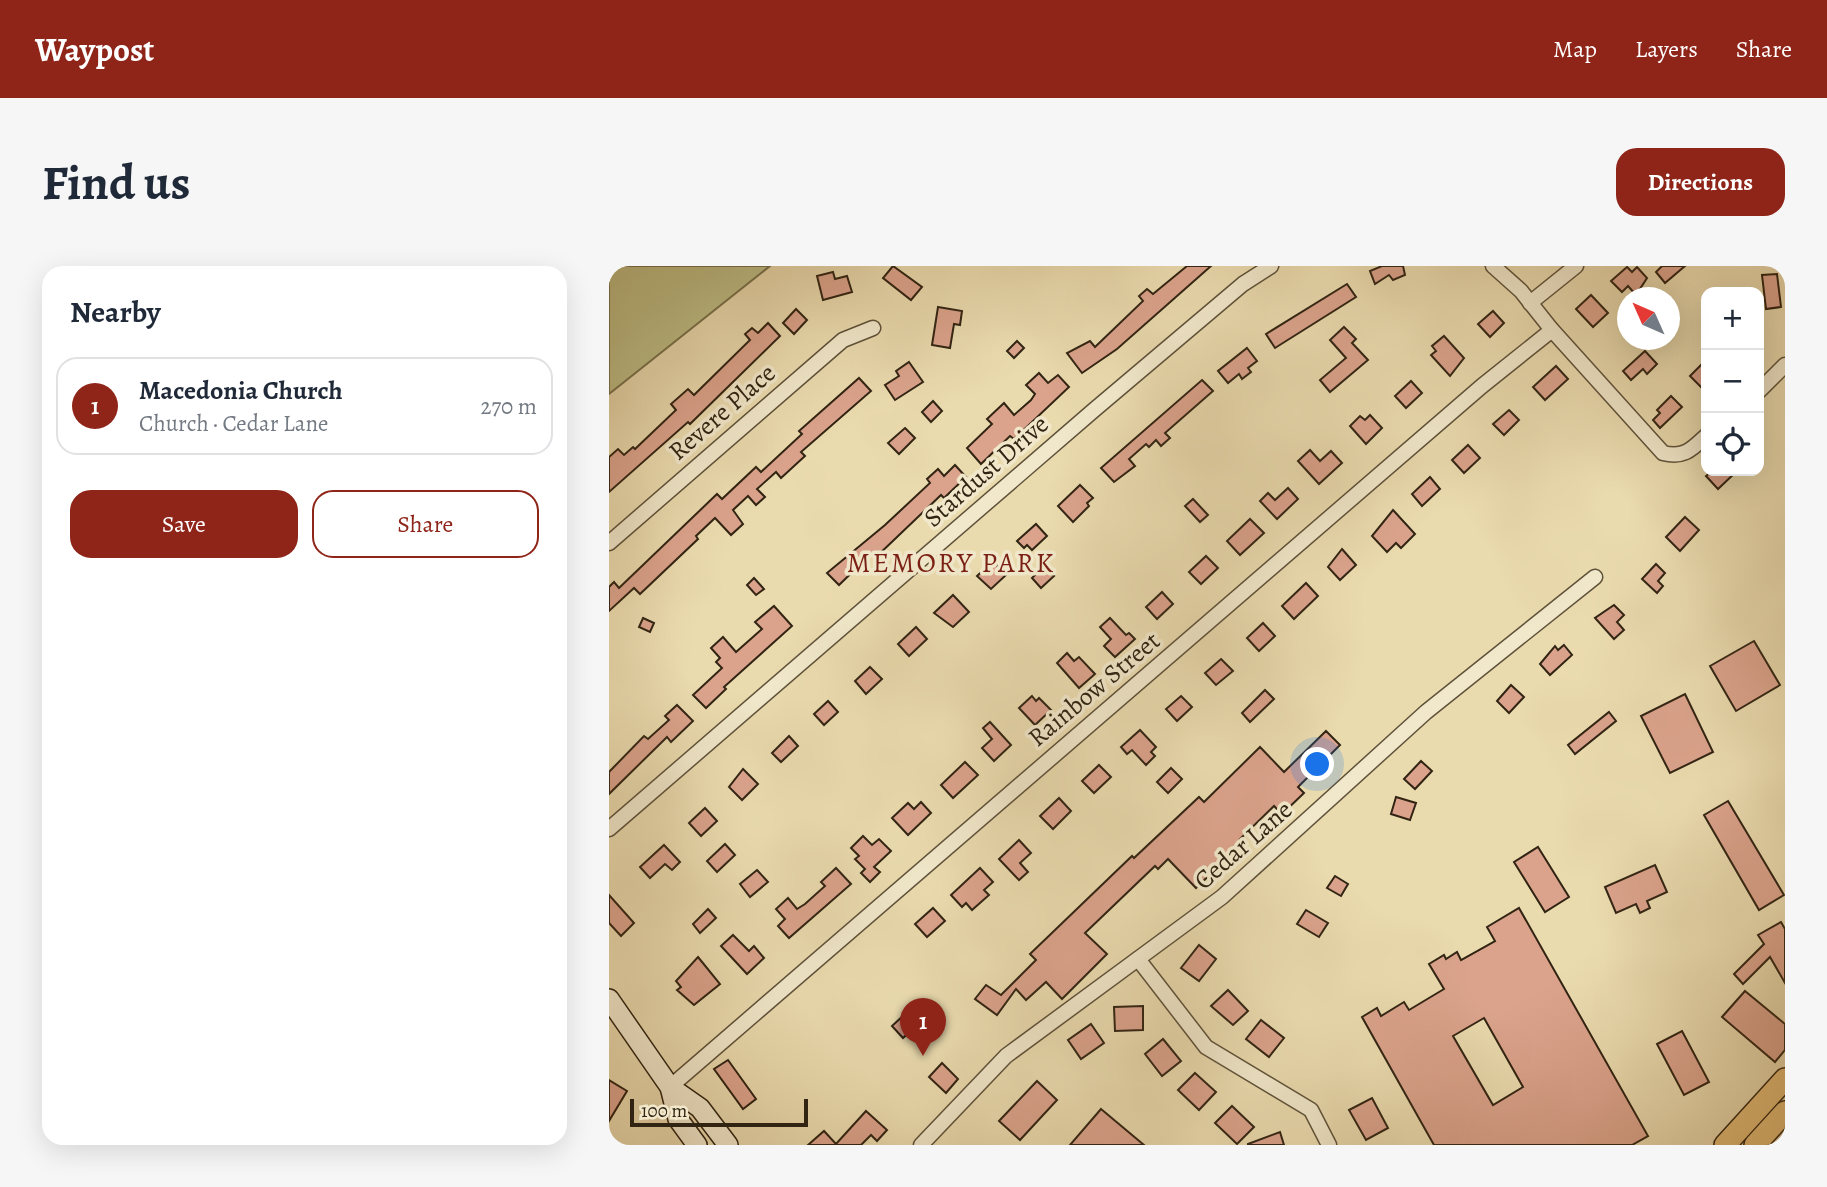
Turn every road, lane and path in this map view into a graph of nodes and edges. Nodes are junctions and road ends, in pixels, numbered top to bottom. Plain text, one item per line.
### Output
1 (1271, 266) edge
2 (1493, 266) edge
3 (1576, 266) edge
4 (1530, 303) junction
5 (873, 328) dead end
6 (1552, 330) junction
7 (1785, 365) edge
8 (1764, 386) edge
9 (1701, 441) edge
10 (609, 543) edge
11 (1595, 577) dead end
12 (609, 829) edge
13 (1137, 959) junction
14 (609, 999) edge
15 (1785, 1079) edge
16 (670, 1087) junction
17 (1785, 1112) edge
18 (697, 1145) edge
19 (728, 1145) edge
20 (921, 1145) edge
21 (1329, 1145) edge
22 (1725, 1145) edge
23 (1755, 1145) edge

1 - 12 street, Stardust Drive
2 - 4 street
3 - 4 street
4 - 6 street
5 - 10 street, Revere Place
6 - 9 street
6 - 16 street, Rainbow Street
7 - 8 street
11 - 13 street, Cedar Lane
13 - 20 street, Cedar Lane
13 - 21 street
14 - 16 main road
15 - 22 main road
16 - 18 main road
16 - 19 main road
17 - 23 main road

